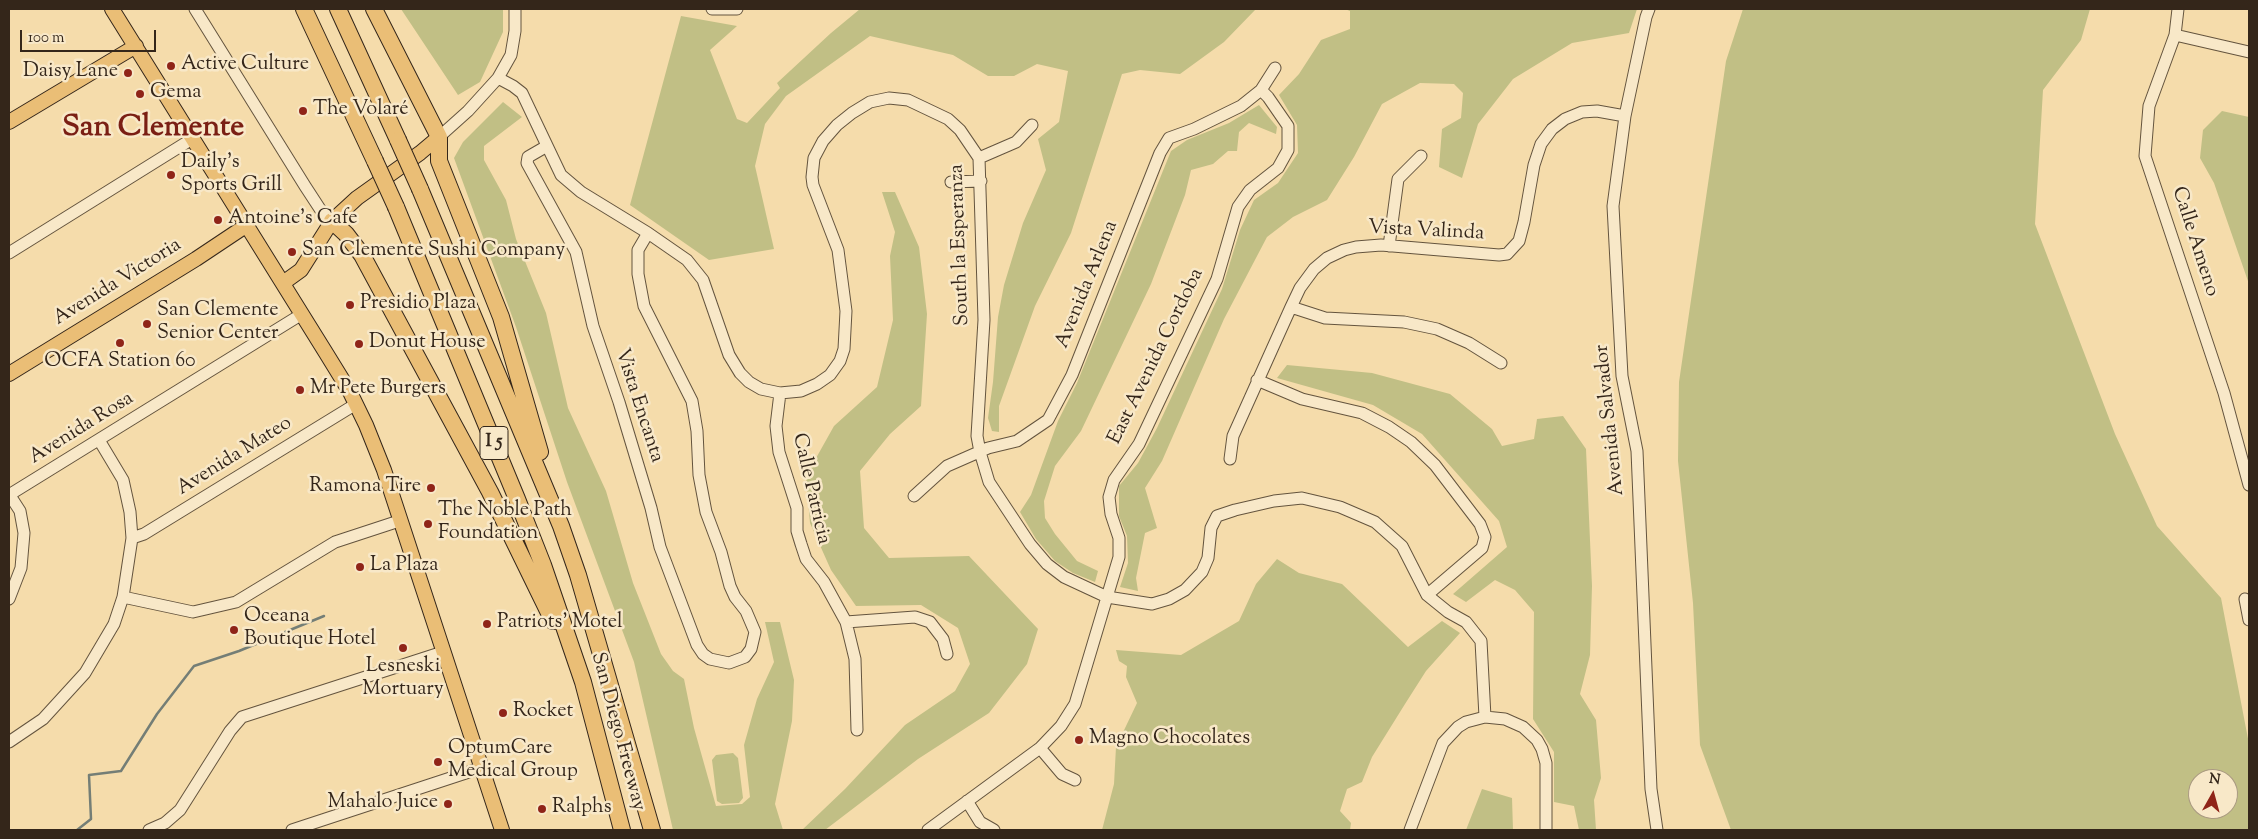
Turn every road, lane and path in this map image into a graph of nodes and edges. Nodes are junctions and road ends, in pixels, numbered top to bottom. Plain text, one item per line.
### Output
1 (112, 9) edge
2 (195, 9) edge
3 (304, 9) edge
4 (338, 9) edge
5 (374, 9) edge
6 (515, 9) edge
7 (712, 9) edge
8 (737, 9) edge
9 (1650, 9) edge
10 (2178, 9) edge
11 (2175, 35) junction
12 (136, 46) junction
13 (2249, 52) edge
14 (1275, 68) dead end
15 (498, 78) junction
16 (1261, 90) junction
17 (1625, 116) junction
18 (9, 122) edge
19 (1032, 124) dead end
20 (439, 137) junction
21 (192, 139) junction
22 (547, 146) junction
23 (1422, 156) dead end
24 (979, 158) junction
25 (981, 181) junction
26 (951, 182) dead end
27 (332, 221) junction
28 (247, 225) junction
29 (648, 233) junction
30 (1389, 246) junction
31 (9, 252) edge
32 (283, 283) junction
33 (1291, 307) junction
34 (302, 314) junction
35 (1501, 363) dead end
36 (9, 374) edge
37 (1257, 380) junction
38 (780, 393) junction
39 (356, 404) junction
40 (99, 440) junction
41 (980, 452) junction
42 (1230, 459) dead end
43 (2249, 485) edge
44 (9, 495) edge
45 (914, 496) dead end
46 (400, 521) junction
47 (561, 526) junction
48 (132, 538) junction
49 (1427, 595) junction
50 (123, 597) junction
51 (1107, 597) junction
52 (9, 599) edge
53 (2245, 599) dead end
54 (2249, 620) edge
55 (846, 622) junction
56 (443, 652) junction
57 (947, 654) dead end
58 (583, 682) junction
59 (1486, 717) junction
60 (856, 730) dead end
61 (9, 742) edge
62 (1040, 748) junction
63 (602, 758) junction
64 (481, 768) junction
65 (1074, 780) dead end
66 (967, 801) junction
67 (149, 830) edge
68 (292, 830) edge
69 (502, 830) edge
70 (614, 830) edge
71 (622, 830) edge
72 (652, 830) edge
73 (928, 830) edge
74 (994, 830) edge
75 (1410, 830) edge
76 (1546, 830) edge
77 (1657, 830) edge

1 - 12 main road
2 - 27 street
3 - 58 highway, San Diego Freeway / I 5, bridge
4 - 47 highway, San Diego Freeway / I 5, bridge
5 - 20 highway
6 - 15 street
7 - 8 street
9 - 17 street, Avenida Salvador
10 - 11 street, Calle Ameno
11 - 13 street
11 - 43 street, Calle Ameno
12 - 18 main road
12 - 21 main road
14 - 16 street, Avenida Arlena
15 - 20 street
15 - 22 street, South la Esperanza
16 - 41 street, Avenida Arlena
16 - 51 street, East Avenida Cordoba
17 - 30 street, Vista Valinda
17 - 77 street, Avenida Salvador
19 - 24 street
20 - 27 main road
20 - 47 highway
21 - 28 main road
21 - 31 street
22 - 29 street, South la Esperanza
22 - 29 street, Vista Encanta
23 - 30 street
24 - 25 street, South la Esperanza
24 - 38 street, South la Esperanza
25 - 26 street
25 - 41 street, South la Esperanza
27 - 32 main road
27 - 58 highway
28 - 32 main road
28 - 36 main road, Avenida Victoria
29 - 38 street, South la Esperanza
30 - 33 street, Vista Valinda
32 - 34 main road
33 - 35 street
33 - 37 street, Vista Valinda
34 - 39 main road
34 - 40 street, Avenida Rosa
37 - 42 street, Vista Valinda
37 - 49 street
38 - 55 street, Calle Patricia
39 - 46 main road
39 - 48 street, Avenida Mateo
40 - 44 street, Avenida Rosa
40 - 48 street
41 - 45 street, Avenida Arlena
41 - 51 street, South la Esperanza
44 - 52 street
46 - 50 street
46 - 56 main road
47 - 72 highway, San Diego Freeway / I 5
48 - 50 street
49 - 51 street, South la Esperanza
49 - 59 street
50 - 61 street
51 - 62 street, East Avenida Cordoba
53 - 54 street
55 - 57 street
55 - 60 street, Calle Patricia
56 - 64 main road
56 - 67 street
58 - 63 highway, San Diego Freeway / I 5
59 - 75 street
59 - 76 street
62 - 65 street
62 - 66 street, East Avenida Cordoba
63 - 70 highway
63 - 71 highway, San Diego Freeway / I 5
64 - 68 street
64 - 69 main road
66 - 73 street, East Avenida Cordoba
66 - 74 street

